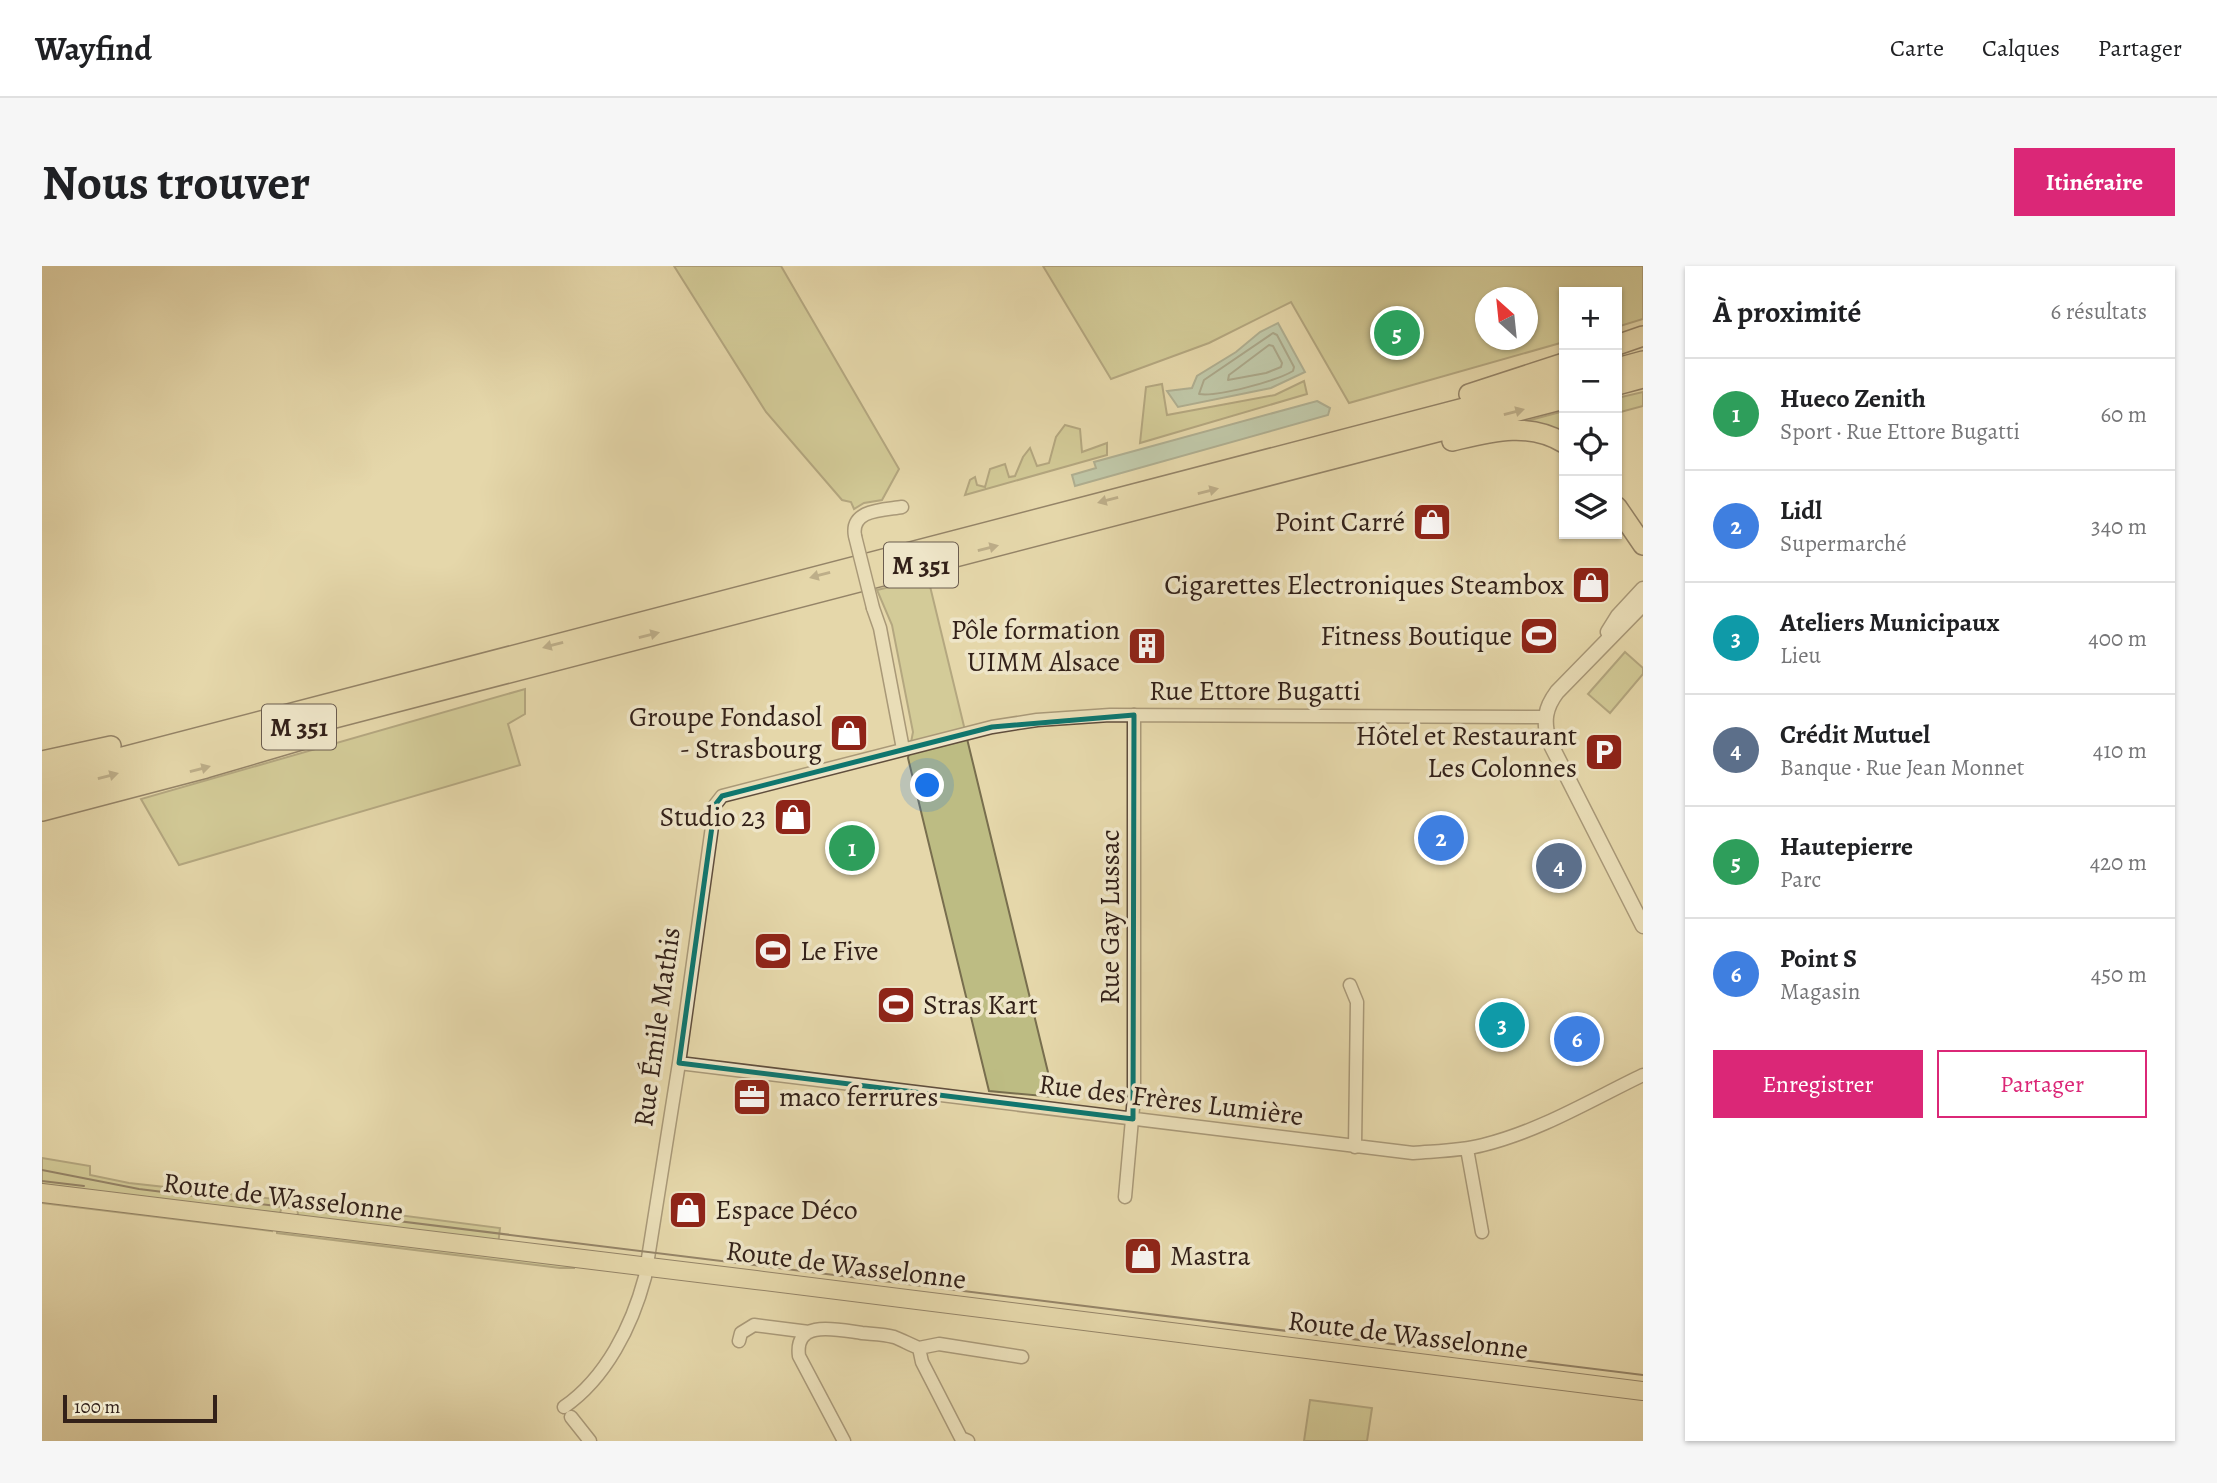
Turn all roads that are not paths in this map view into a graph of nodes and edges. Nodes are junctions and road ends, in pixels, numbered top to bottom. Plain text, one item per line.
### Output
1 (1643, 337) edge
2 (1622, 343) edge
3 (1643, 361) edge
4 (1559, 365) edge
5 (1622, 367) edge
6 (1643, 378) edge
7 (1559, 383) edge
8 (1622, 384) edge
9 (1559, 400) edge
10 (1559, 441) edge
11 (1198, 477) junction
12 (1258, 478) junction
13 (902, 507) dead end
14 (1622, 514) edge
15 (1643, 545) edge
16 (1643, 589) edge
17 (1643, 604) edge
18 (1598, 648) junction
19 (556, 660) junction
20 (376, 691) junction
21 (1135, 715) junction
22 (1545, 717) junction
23 (903, 749) junction
24 (42, 761) edge
25 (42, 778) edge
26 (42, 794) edge
27 (722, 796) joint
28 (42, 813) edge
29 (1643, 926) edge
30 (1350, 985) dead end
31 (679, 1063) junction
32 (1643, 1075) edge
33 (1133, 1119) junction
34 (1355, 1147) junction
35 (1467, 1149) junction
36 (42, 1193) edge
37 (1125, 1198) dead end
38 (1482, 1232) dead end
39 (647, 1267) junction
40 (808, 1332) junction
41 (739, 1341) dead end
42 (919, 1348) junction
43 (1023, 1357) dead end
44 (1643, 1391) edge
45 (590, 1441) edge
46 (844, 1441) edge
47 (968, 1441) edge

1 - 2 highway
3 - 5 highway
4 - 11 highway
6 - 8 highway
7 - 11 highway, M 351
12 -> 9 highway, M 351
10 - 12 highway
11 -> 20 highway, M 351
19 -> 12 highway, M 351
13 - 23 street, bridge
14 - 15 highway
16 - 18 street
17 - 18 street
18 - 22 street
26 -> 19 highway, M 351
28 -> 19 highway
20 - 24 highway
20 - 25 highway, M 351
21 - 22 street, Rue Ettore Bugatti
21 - 23 street, Rue Ettore Bugatti
21 - 33 street, Rue Gay Lussac
22 - 29 street
23 - 27 street, Rue Ettore Bugatti
27 - 31 street, Rue Émile Mathis
30 - 34 street
31 - 33 street, Rue des Frères Lumière
31 - 39 street, Rue Émile Mathis
32 - 35 street, Rue des Frères Lumière
33 - 34 street, Rue des Frères Lumière
33 - 37 street, Rue Gay Lussac
34 - 35 street, Rue des Frères Lumière
35 - 38 street
36 - 39 main road, Route de Wasselonne
39 - 44 main road, Route de Wasselonne
39 - 45 street, Rue Émile Mathis
40 - 41 street
40 - 42 street
40 - 46 street
42 - 43 street
42 - 47 street

